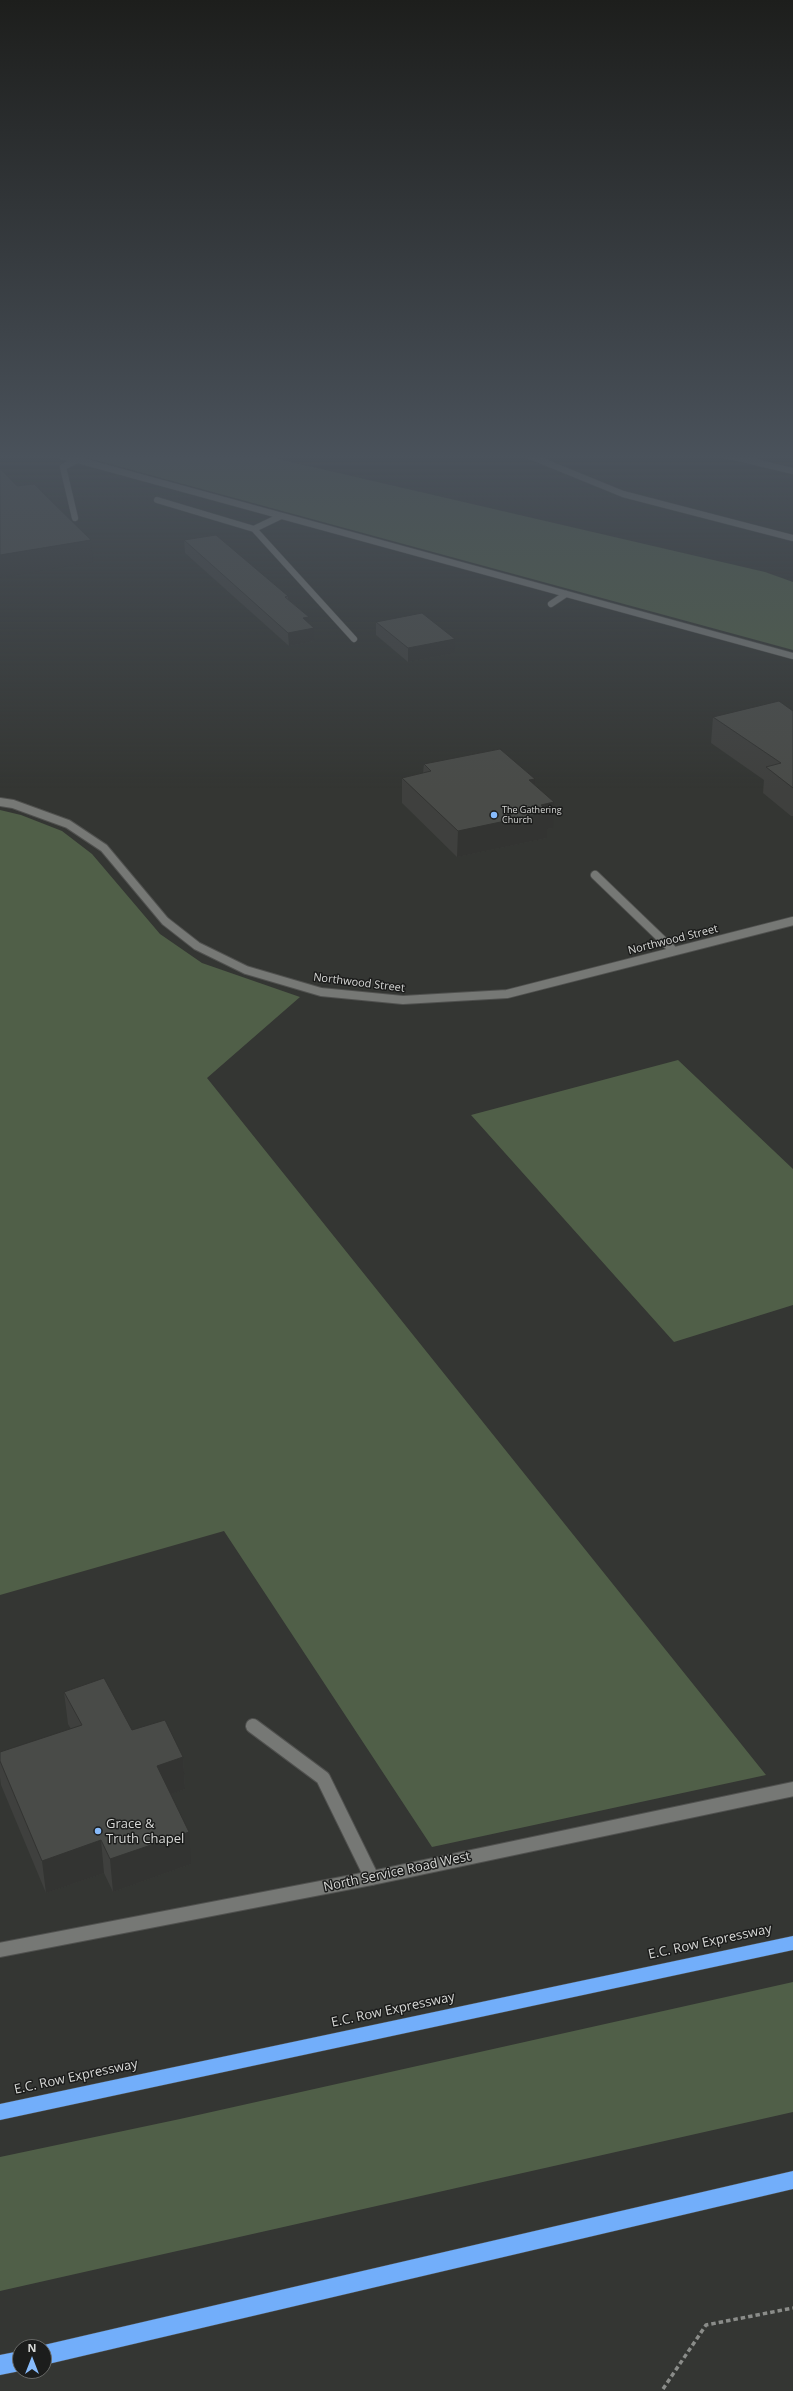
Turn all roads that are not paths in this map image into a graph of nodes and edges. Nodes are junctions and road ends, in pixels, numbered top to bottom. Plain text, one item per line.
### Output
1 (287, 566) edge
2 (462, 566) edge
3 (566, 594) junction
4 (551, 604) dead end
5 (354, 639) dead end
6 (793, 656) edge
7 (0, 802) edge
8 (595, 875) dead end
9 (793, 921) edge
10 (674, 951) junction
11 (253, 1726) dead end
12 (793, 1789) edge
13 (372, 1878) junction
14 (793, 1943) edge
15 (0, 1950) edge
16 (0, 2112) edge
17 (793, 2180) edge
18 (52, 2353) edge
19 (12, 2363) edge
20 (0, 2365) edge

1 - 5 street
2 - 3 street
3 - 4 street
3 - 6 street
7 - 10 street, Northwood Street
8 - 10 street
9 - 10 street, Northwood Street
11 - 13 street
12 - 13 street, North Service Road West
13 - 15 street, North Service Road West
14 - 16 highway, E.C. Row Expressway
17 - 18 highway
19 - 20 highway

